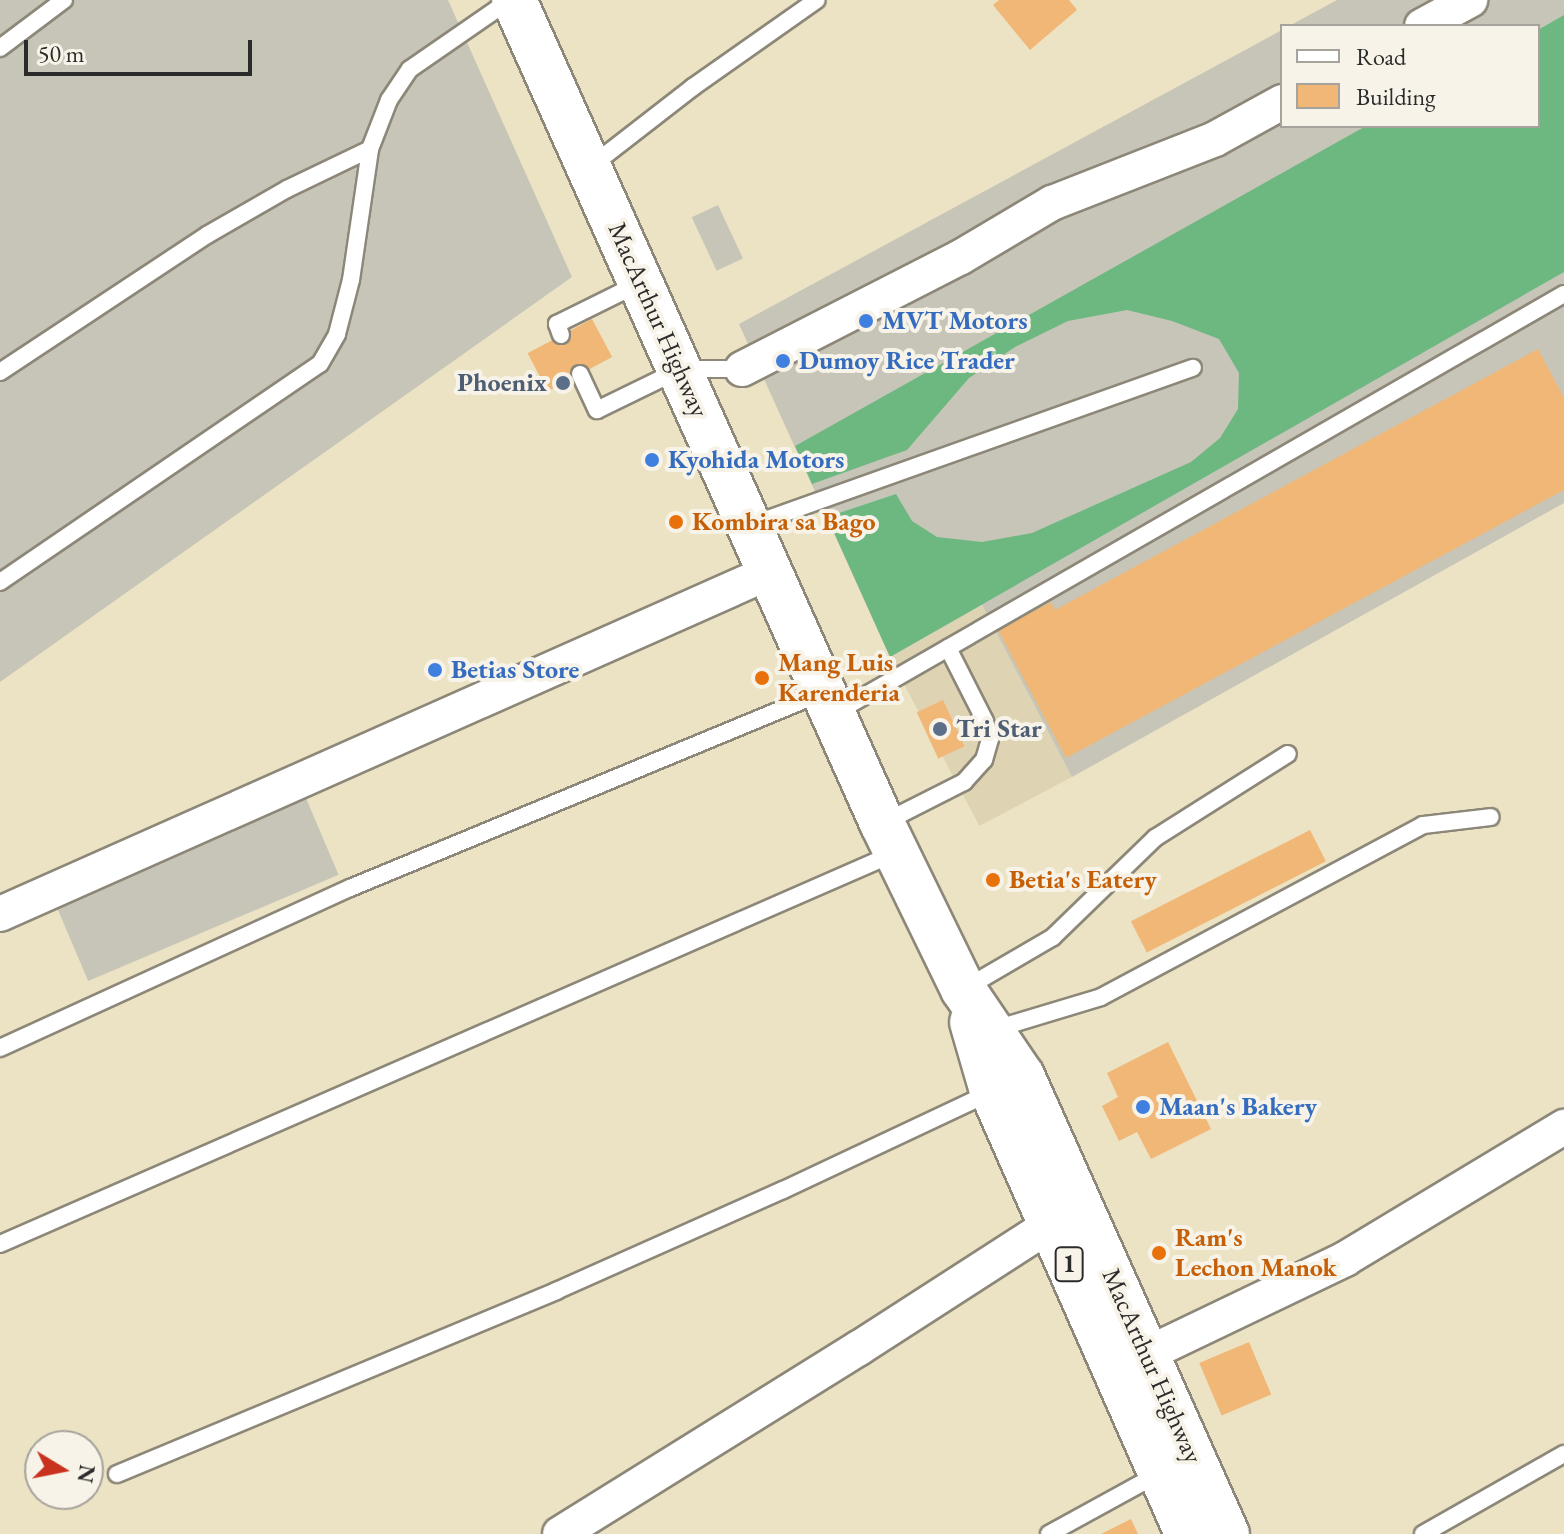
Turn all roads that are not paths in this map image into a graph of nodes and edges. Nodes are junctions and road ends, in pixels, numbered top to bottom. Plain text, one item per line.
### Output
1 (64, 0) edge
2 (512, 0) edge
3 (817, 0) edge
4 (1470, 0) edge
5 (1426, 24) edge
6 (0, 48) edge
7 (1280, 103) edge
8 (370, 149) junction
9 (589, 168) junction
10 (641, 282) junction
11 (1564, 294) edge
12 (561, 335) dead end
13 (1193, 368) dead end
14 (681, 369) junction
15 (742, 369) joint
16 (0, 372) edge
17 (580, 374) dead end
18 (750, 525) junction
19 (770, 572) junction
20 (0, 582) edge
21 (948, 648) junction
22 (827, 704) junction
23 (1288, 754) dead end
24 (1491, 817) dead end
25 (889, 838) junction
26 (0, 914) edge
27 (963, 989) junction
28 (991, 1030) junction
29 (0, 1048) edge
30 (992, 1091) junction
31 (1564, 1127) edge
32 (1066, 1214) junction
33 (0, 1244) edge
34 (1147, 1354) junction
35 (1564, 1454) edge
36 (1161, 1472) junction
37 (117, 1474) dead end
38 (560, 1534) edge
39 (1049, 1534) edge
40 (1187, 1534) edge
41 (1227, 1534) edge
42 (1423, 1534) edge

1 - 6 lane
2 - 8 lane
2 - 9 highway, MacArthur Highway / 1
3 - 9 lane
4 - 5 street
7 - 15 street
8 - 16 lane
8 - 20 lane
9 - 10 highway, MacArthur Highway / 1
10 - 12 lane
10 - 14 highway, MacArthur Highway / 1
11 - 21 lane
13 - 18 lane
14 - 15 lane
14 - 17 lane
14 - 18 highway, MacArthur Highway / 1
18 - 19 highway, MacArthur Highway / 1
19 - 22 highway, MacArthur Highway / 1
19 - 26 street
21 - 22 lane
21 - 25 lane
22 - 25 highway, MacArthur Highway / 1
22 - 29 lane
23 - 27 lane
24 - 28 lane
25 - 27 highway, MacArthur Highway / 1
25 - 33 lane
27 - 28 highway, MacArthur Highway / 1
27 - 30 highway, MacArthur Highway / 1
28 - 32 highway, MacArthur Highway / 1
30 - 32 highway, MacArthur Highway / 1
30 - 37 lane
31 - 34 street
32 - 34 highway, MacArthur Highway / 1
32 - 36 highway, MacArthur Highway / 1
32 - 38 street
34 - 41 highway, MacArthur Highway / 1
35 - 42 lane
36 - 39 lane
36 - 40 highway, MacArthur Highway / 1

